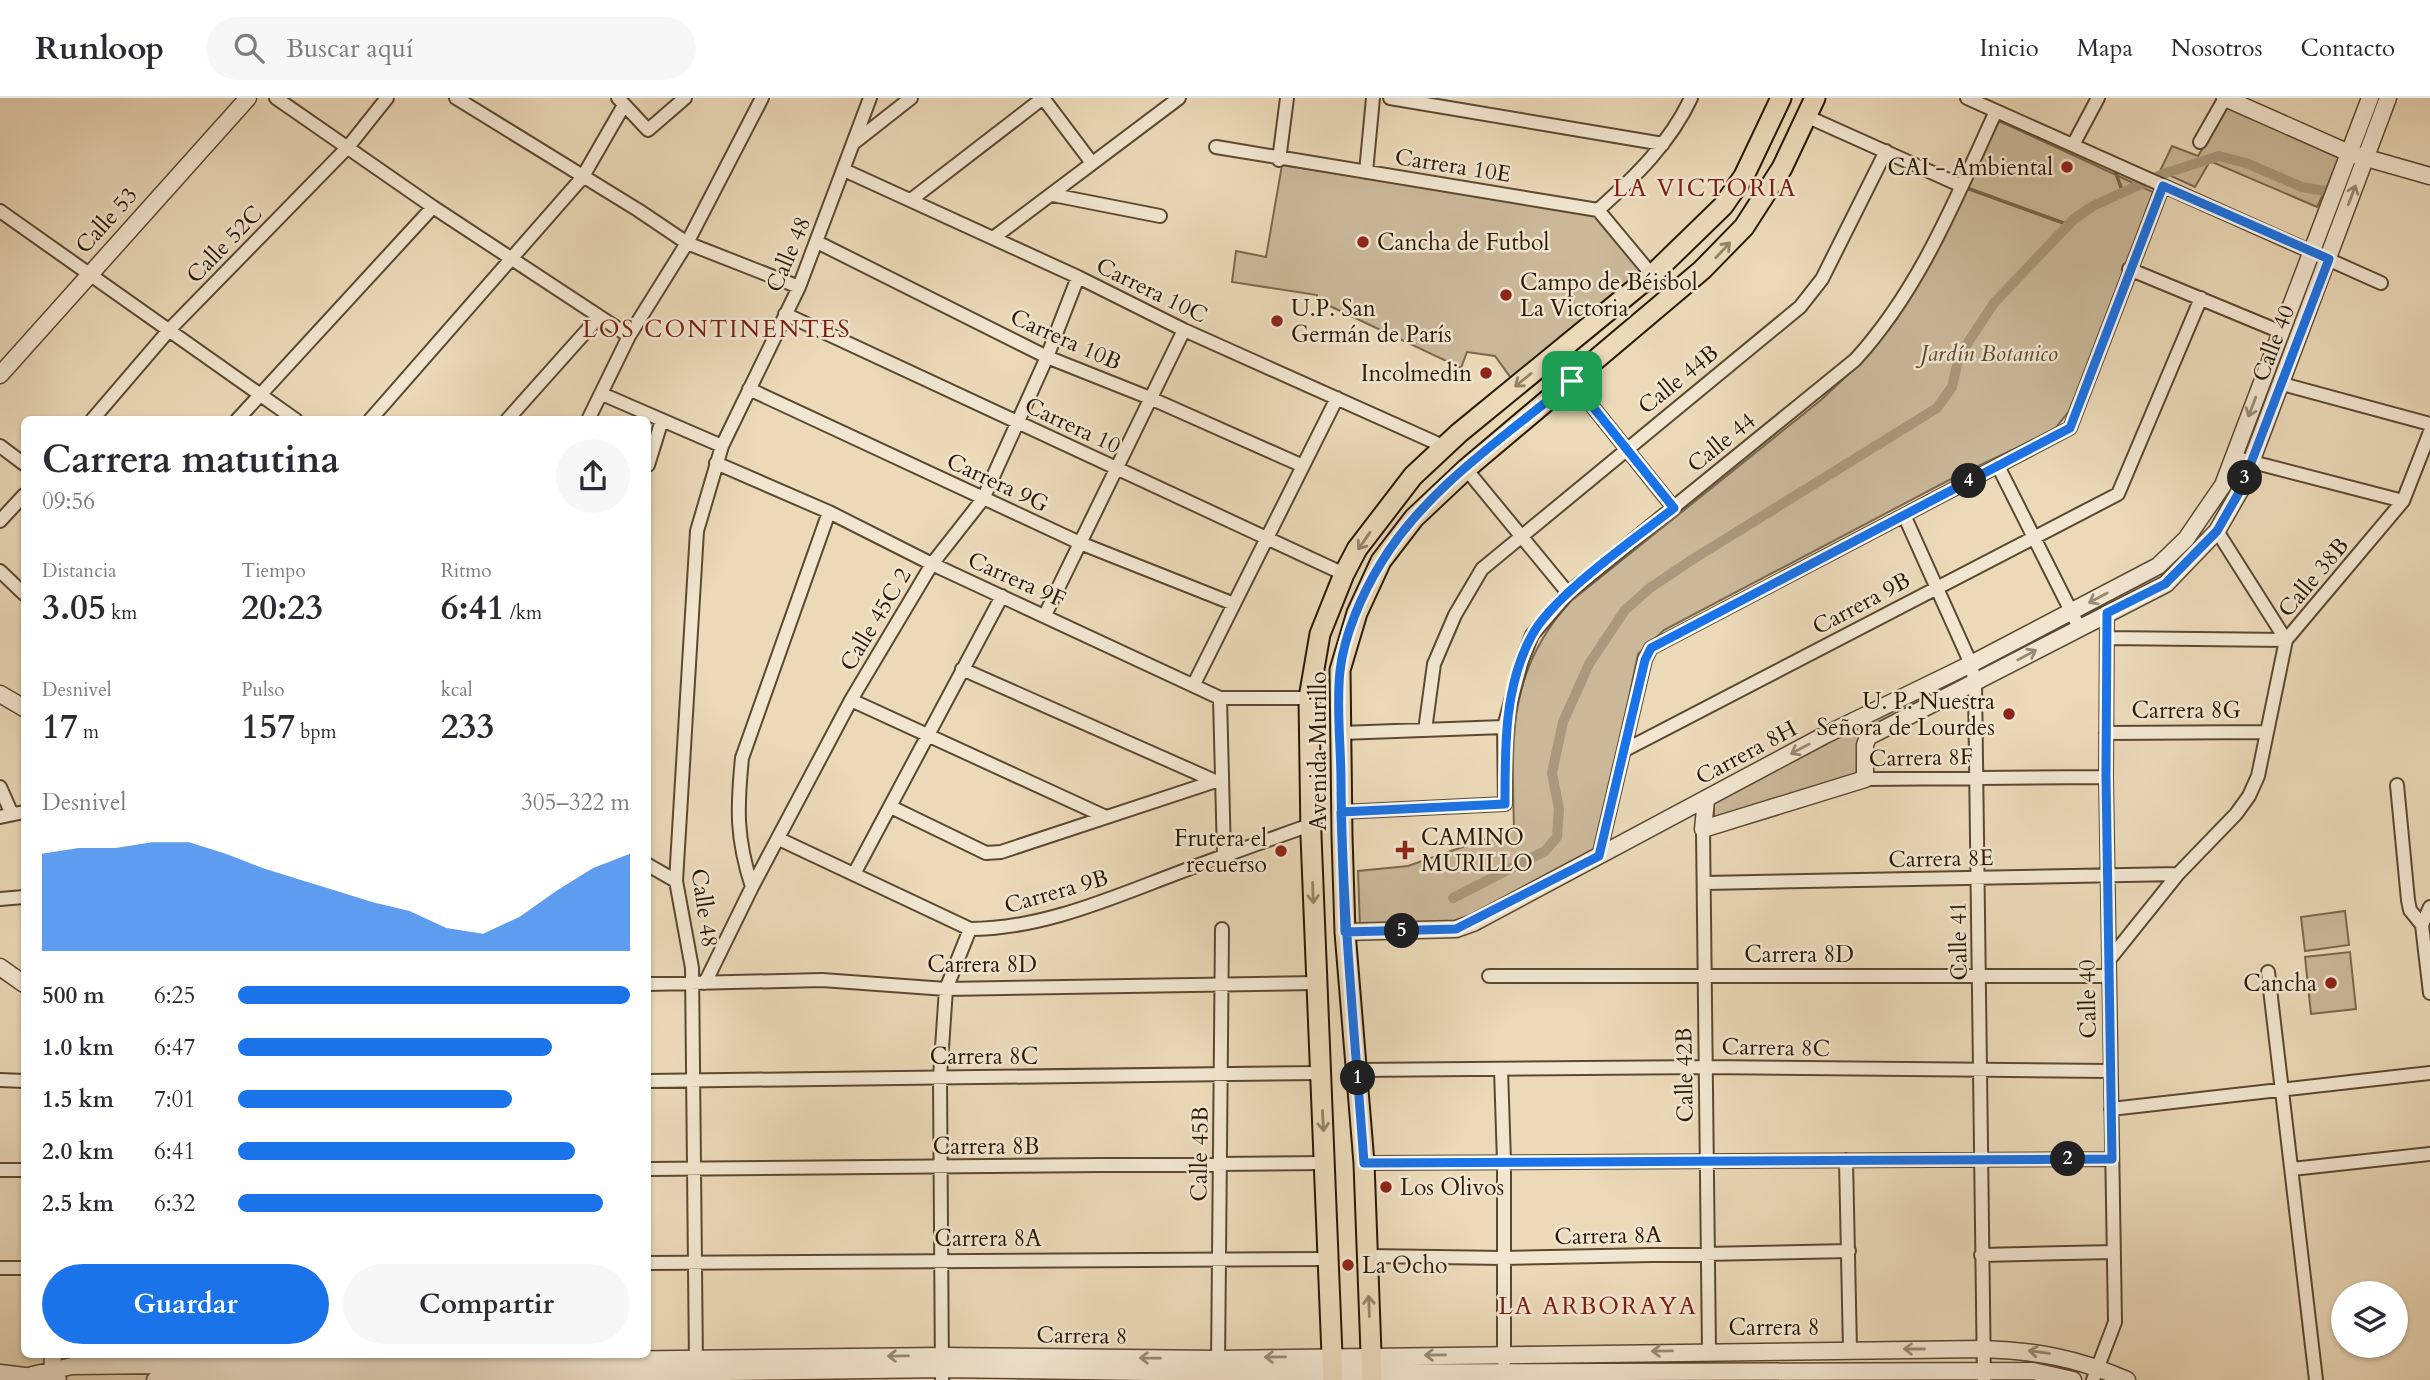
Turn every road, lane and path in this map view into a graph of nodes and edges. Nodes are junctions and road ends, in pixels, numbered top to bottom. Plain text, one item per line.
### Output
1 (248, 98) edge
2 (276, 98) edge
3 (387, 98) edge
4 (456, 98) edge
5 (685, 98) edge
6 (762, 98) edge
7 (870, 98) edge
8 (911, 98) edge
9 (1043, 98) edge
10 (1179, 98) edge
11 (1287, 98) edge
12 (1373, 98) edge
13 (1390, 98) edge
14 (1493, 98) edge
15 (1691, 98) edge
16 (1781, 98) edge
17 (1967, 98) edge
18 (2098, 98) edge
19 (2225, 98) edge
20 (2370, 98) edge
21 (2388, 98) edge
22 (621, 101) edge
23 (1811, 107) edge
24 (1996, 111) junction
25 (1492, 113) junction
26 (2200, 142) dead end
27 (854, 143) junction
28 (1664, 144) junction
29 (2073, 145) junction
30 (348, 147) junction
31 (1216, 148) dead end
32 (1886, 151) junction
33 (2349, 153) junction
34 (2366, 159) junction
35 (1279, 160) junction
36 (1092, 163) junction
37 (844, 170) junction
38 (1366, 172) junction
39 (2430, 176) edge
40 (582, 178) junction
41 (2156, 182) junction
42 (1962, 186) junction
43 (1053, 195) junction
44 (912, 199) junction
45 (433, 207) junction
46 (1598, 210) junction
47 (0, 211) edge
48 (1160, 216) dead end
49 (993, 238) junction
50 (817, 242) junction
51 (687, 243) junction
52 (2311, 251) junction
53 (512, 258) junction
54 (2329, 259) junction
55 (2129, 269) junction
56 (89, 274) junction
57 (1652, 275) junction
58 (1078, 277) junction
59 (2382, 283) dead end
60 (799, 287) junction
61 (2201, 298) junction
62 (785, 314) junction
63 (598, 318) junction
64 (170, 329) junction
65 (1184, 330) junction
66 (2281, 332) junction
67 (629, 336) junction
68 (1047, 357) junction
69 (0, 375) edge
70 (1572, 381) junction
71 (2282, 384) junction
72 (749, 389) junction
73 (258, 394) junction
74 (603, 394) junction
75 (1150, 398) junction
76 (1337, 398) junction
77 (95, 416) edge
78 (240, 416) edge
79 (290, 416) edge
80 (374, 416) edge
81 (510, 416) edge
82 (589, 416) edge
83 (662, 420) junction
84 (1018, 422) junction
85 (2430, 424) edge
86 (2430, 432) edge
87 (0, 446) edge
88 (722, 446) junction
89 (1443, 446) junction
90 (1626, 448) junction
91 (651, 455) edge
92 (2233, 457) junction
93 (21, 462) edge
94 (2252, 462) junction
95 (716, 463) junction
96 (1303, 466) junction
97 (1998, 466) junction
98 (1116, 468) junction
99 (1466, 469) junction
100 (21, 498) edge
101 (983, 499) junction
102 (2403, 500) junction
103 (1674, 508) junction
104 (829, 512) junction
105 (1904, 515) junction
106 (0, 521) edge
107 (2217, 531) junction
108 (1520, 534) junction
109 (1267, 538) junction
110 (2033, 538) junction
111 (1080, 543) junction
112 (932, 564) junction
113 (2158, 566) joint
114 (0, 571) edge
115 (1344, 574) junction
116 (2165, 584) joint
117 (1935, 587) junction
118 (21, 591) edge
119 (1568, 593) junction
120 (1002, 596) junction
121 (1234, 604) junction
122 (2107, 613) junction
123 (1045, 614) junction
124 (2076, 620) junction
125 (2107, 638) junction
126 (2286, 640) junction
127 (1971, 664) junction
128 (962, 669) junction
129 (1975, 683) junction
130 (1194, 684) junction
131 (0, 694) edge
132 (1220, 698) junction
133 (1309, 698) junction
134 (850, 700) junction
135 (21, 706) edge
136 (1504, 727) junction
137 (1425, 730) junction
138 (2266, 732) junction
139 (1341, 733) junction
140 (2106, 733) junction
141 (930, 736) junction
142 (1625, 750) junction
143 (2106, 776) junction
144 (1865, 779) junction
145 (1977, 779) junction
146 (1218, 780) junction
147 (2396, 785) dead end
148 (0, 787) edge
149 (1706, 800) junction
150 (891, 807) junction
151 (1341, 812) junction
152 (12, 814) edge
153 (1106, 817) junction
154 (1311, 825) junction
155 (1703, 829) junction
156 (779, 839) junction
157 (1224, 855) junction
158 (1599, 856) junction
159 (651, 866) edge
160 (854, 874) junction
161 (2178, 874) junction
162 (2107, 875) junction
163 (1978, 878) junction
164 (676, 881) junction
165 (1704, 883) junction
166 (752, 887) junction
167 (21, 897) edge
168 (0, 900) edge
169 (2430, 907) edge
170 (2422, 925) junction
171 (970, 929) junction
172 (1222, 929) dead end
173 (1345, 932) junction
174 (2109, 960) junction
175 (0, 967) edge
176 (2269, 972) dead end
177 (1489, 976) dead end
178 (1706, 976) junction
179 (2109, 976) junction
180 (1980, 977) junction
181 (21, 982) edge
182 (699, 983) junction
183 (1316, 983) junction
184 (651, 984) edge
185 (1222, 984) junction
186 (946, 989) junction
187 (2430, 993) edge
188 (1706, 1067) junction
189 (1501, 1069) junction
190 (1357, 1070) junction
191 (1981, 1070) junction
192 (2110, 1071) junction
193 (1321, 1073) junction
194 (2430, 1073) edge
195 (1221, 1075) junction
196 (940, 1077) junction
197 (0, 1080) edge
198 (21, 1081) edge
199 (651, 1081) edge
200 (693, 1081) junction
201 (2282, 1091) junction
202 (2111, 1109) junction
203 (2430, 1154) edge
204 (2112, 1159) junction
205 (1846, 1160) junction
206 (1982, 1160) junction
207 (1707, 1161) junction
208 (1504, 1162) junction
209 (1325, 1163) junction
210 (1364, 1163) junction
211 (1220, 1165) junction
212 (939, 1167) junction
213 (695, 1169) junction
214 (2292, 1169) junction
215 (0, 1170) edge
216 (21, 1170) edge
217 (651, 1170) edge
218 (1849, 1251) junction
219 (2114, 1252) junction
220 (1708, 1254) junction
221 (1981, 1255) junction
222 (1368, 1256) junction
223 (1504, 1258) junction
224 (940, 1259) junction
225 (1329, 1259) junction
226 (1218, 1261) junction
227 (696, 1262) junction
228 (651, 1263) edge
229 (0, 1268) edge
230 (21, 1268) edge
231 (1983, 1349) junction
232 (1709, 1350) junction
233 (1850, 1350) junction
234 (453, 1367) edge
235 (942, 1368) edge
236 (1504, 1368) edge
237 (250, 1369) edge
238 (1333, 1369) edge
239 (1372, 1369) edge
240 (696, 1370) edge
241 (1218, 1370) edge
242 (0, 1373) edge
243 (53, 1373) edge
244 (2095, 1374) edge
245 (1776, 1375) edge
246 (1881, 1376) edge
247 (1984, 1376) edge
248 (155, 1380) edge
249 (2073, 1380) edge
250 (2127, 1380) edge
251 (2316, 1380) edge

1 - 56 street, Calle 53
2 - 30 street
3 - 30 street, Calle 52C
4 - 40 street
5 - 22 street
6 - 51 street
7 - 27 street, Calle 48
8 - 27 street
9 - 36 street
9 - 44 street
10 - 36 street
11 - 35 street
12 - 38 street
13 - 25 street
14 - 25 street
15 - 28 street
16 - 57 main road, Avenida Murillo
17 - 24 street
18 - 29 street
19 - 26 street
19 - 33 street
20 - 33 street, Calle 40
21 - 34 street, Calle 40
22 - 40 street
23 - 32 street
70 -> 23 main road, Avenida Murillo
24 - 29 street
24 - 42 street, Calle 44
25 - 28 street
27 - 37 street, Calle 48
28 - 46 street
29 - 41 street
30 - 45 street
30 - 64 street, Calle 52C
31 - 35 street, Carrera 10E
32 - 42 street
32 - 90 street, Calle 44B
33 - 34 street
33 - 52 street, Calle 40
34 - 39 street
54 -> 34 street, Calle 40
35 - 38 street, Carrera 10E
36 - 43 street
37 - 44 street, Carrera 10C
37 - 50 street, Calle 48
38 - 46 street, Carrera 10E
40 - 51 street
40 - 53 street
41 - 52 street
41 - 55 street
42 - 103 street, Calle 44
43 - 48 street
43 - 49 street
44 - 49 street, Carrera 10C
45 - 53 street
45 - 73 street
46 - 57 street
47 - 56 street
49 - 58 street, Carrera 10C
50 - 60 street, Calle 48
50 - 68 street, Carrera 10B
51 - 60 street
51 - 67 street
52 - 54 street
52 - 66 street, Calle 40
53 - 63 street
53 - 80 street
54 - 59 street
54 - 71 street, Calle 40
55 - 61 street
55 - 97 street
56 - 64 street
56 - 69 street, Calle 53
57 -> 89 main road, Avenida Murillo
58 - 65 street, Carrera 10C
58 - 68 street, Calle 45C 2
60 - 62 street, Calle 48
61 - 66 street
61 - 110 street, Carrera 9B
62 - 72 street, Calle 48
62 - 84 street, Carrera 10
63 - 67 street
63 - 81 street
64 - 73 street
64 - 77 street, Calle 52C
65 - 75 street
65 - 76 street, Carrera 10C
66 -> 92 street, Calle 40
67 - 74 street
68 - 75 street, Carrera 10B
68 - 84 street, Calle 45C 2
70 - 90 street
70 - 99 main road, Avenida Murillo
71 - 85 street
71 - 94 street, Calle 40
72 - 88 street, Calle 48
72 - 101 street, Carrera 9G
73 - 78 street
73 - 79 street
74 - 82 street
74 - 83 street
75 - 96 street, Carrera 10B
75 - 98 street
76 - 89 street, Carrera 10C
76 - 96 street
83 - 88 street
83 - 91 street
84 - 98 street, Carrera 10
84 - 101 street, Calle 45C 2
86 - 102 street, Calle 38B
87 - 93 street
88 - 95 street, Calle 48
89 -> 115 main road, Avenida Murillo
90 - 103 street
90 - 108 street, Calle 44B
92 - 94 street
92 - 113 street, Calle 40
94 - 102 street
94 - 107 street, Calle 40
95 - 104 street, Carrera 9F
95 - 164 street, Calle 48
96 - 109 street
97 - 105 street
97 - 110 street
98 - 109 street, Carrera 10
98 - 111 street
99 - 108 street
99 - 139 main road, Avenida Murillo
100 - 106 street
101 - 111 street, Carrera 9G
101 - 112 street, Calle 45C 2
102 - 126 street, Calle 38B
103 - 119 street, Calle 44
104 - 112 street, Carrera 9F
104 - 166 street
105 - 117 street, Calle 41
105 - 142 street
107 - 116 street, Calle 40
107 - 126 street
108 - 119 street
108 - 137 street, Calle 44B
109 - 115 street, Carrera 10
109 - 121 street
110 - 117 street, Carrera 9B
110 - 124 street
111 - 121 street, Carrera 9G
111 - 123 street
112 - 120 street, Carrera 9F
112 - 134 street, Calle 45C 2
113 -> 124 street, Carrera 8H
114 - 118 street
115 - 133 main road, Avenida Murillo
116 - 122 street, Carrera 8H
117 - 127 street, Calle 41
117 - 142 street, Carrera 9B
119 - 136 street, Calle 44
120 - 123 street, Carrera 9F
120 - 128 street
121 - 130 street
122 - 124 street, Carrera 8H
122 - 125 street, Calle 40
123 - 130 street, Carrera 9F
124 - 127 street, Carrera 8H
129 -> 124 street, Carrera 8H
125 - 126 street
125 - 140 street, Calle 40
126 - 138 street, Calle 38B
127 - 129 street, Calle 41
127 -> 149 street, Carrera 8H
128 - 141 street
128 - 146 street
129 - 144 street, Carrera 8H
129 - 145 street, Calle 41
130 - 132 street, Carrera 9F
131 - 135 street
132 - 133 street, Carrera 9F
132 - 146 street
133 - 154 main road, Avenida Murillo
134 - 141 street
134 - 156 street, Calle 45C 2
136 - 137 street
136 - 151 street, Calle 44
137 - 139 street
138 - 140 street, Carrera 8G
138 - 161 street, Calle 38B
139 - 151 main road, Avenida Murillo
140 - 143 street, Calle 40
141 - 150 street
141 - 153 street
142 - 158 street
143 - 145 street, Carrera 8F
143 - 162 street, Calle 40
144 - 145 street, Carrera 8F
144 - 155 street, Carrera 8F
145 - 163 street, Calle 41
146 - 153 street
146 - 157 street
147 - 170 street
148 - 152 street
149 - 155 street, Calle 42B
149 - 158 street, Carrera 8H
150 - 153 street
150 - 160 street
151 - 173 main road, Avenida Murillo
154 - 157 street, Carrera 9B
154 -> 183 main road, Avenida Murillo
155 - 165 street, Calle 42B
156 - 160 street, Carrera 9B
156 - 166 street, Calle 45C 2
157 - 171 street, Carrera 9B
158 - 173 street, Carrera 8H
159 - 164 street
160 - 171 street, Carrera 9B
161 - 162 street, Carrera 8E
161 - 174 street, Calle 38B
162 - 163 street, Carrera 8E
162 - 174 street, Calle 40
163 - 165 street, Carrera 8E
163 - 180 street, Calle 41
164 - 182 street, Calle 48
165 - 178 street, Calle 42B
166 - 182 street, Calle 45C 2
167 - 168 street
169 - 170 street
170 - 187 street
171 - 186 street
172 - 185 street, Calle 45B
173 - 190 main road, Avenida Murillo
174 - 179 street, Calle 40
175 - 181 street
176 - 201 street
177 - 178 street, Carrera 8D
178 - 180 street, Carrera 8D
178 - 188 street, Calle 42B
179 - 180 street, Carrera 8D
179 - 192 street, Calle 40
180 - 191 street, Calle 41
182 - 184 street, Carrera 8D
182 - 186 street, Carrera 8D
182 - 200 street, Calle 48
183 - 185 street, Carrera 8D
183 - 193 main road, Avenida Murillo
185 - 186 street, Carrera 8D
185 - 195 street, Calle 45B
186 - 196 street
188 - 189 street, Carrera 8C
188 - 191 street, Carrera 8C
188 - 207 street, Calle 42B
189 - 190 street, Carrera 8C
189 - 208 street
190 - 210 main road, Avenida Murillo
191 - 192 street, Carrera 8C
191 - 206 street, Calle 41
192 - 202 street, Calle 40
193 - 195 street, Carrera 8C
193 -> 209 main road, Avenida Murillo
194 - 201 street
195 - 196 street, Carrera 8C
195 - 211 street, Calle 45B
196 - 200 street, Carrera 8C
196 - 212 street
197 - 198 street
199 - 200 street, Carrera 8C
200 - 213 street, Calle 48
201 - 202 street
201 - 214 street
202 - 204 street, Calle 40
203 - 214 street
204 - 206 street
204 - 219 street, Calle 40
205 - 206 street
205 - 207 street
205 - 218 street
206 - 221 street, Calle 41
207 - 208 street
207 - 220 street, Calle 42B
208 - 210 street
208 - 223 street
209 - 211 street, Carrera 8B
209 - 225 main road, Avenida Murillo
210 - 222 main road, Avenida Murillo
211 - 212 street, Carrera 8B
211 - 226 street, Calle 45B
212 - 213 street, Carrera 8B
212 - 224 street
213 - 217 street, Carrera 8B
213 - 227 street, Calle 48
214 - 251 street
215 - 216 street
218 - 220 street, Carrera 8A
218 - 233 street
219 - 221 street
219 - 244 street, Calle 40
220 - 223 street, Carrera 8A
220 - 232 street, Calle 42B
221 - 231 street, Calle 41
222 - 223 street, Carrera 8A
239 -> 222 main road, Avenida Murillo
223 - 236 street
224 - 226 street, Carrera 8A
224 - 227 street, Carrera 8A
224 - 235 street
225 - 226 street, Carrera 8A
225 - 238 main road, Avenida Murillo
226 - 241 street, Calle 45B
227 - 228 street, Carrera 8A
227 - 240 street, Calle 48
229 - 230 street
231 -> 233 street, Carrera 8
244 -> 231 street, Carrera 8
231 - 247 street, Calle 41
232 - 233 street, Carrera 8
232 -> 236 street, Carrera 8
234 - 237 street, Carrera 8
234 - 240 street, Carrera 8
235 - 240 street, Carrera 8
235 - 241 street, Carrera 8
236 - 239 street, Carrera 8
236 - 245 street, Carrera 8
237 - 243 street, Carrera 8
237 - 248 street, Carrera 8
238 - 239 street, Carrera 8
238 - 241 street, Carrera 8
242 - 243 street, Carrera 8
244 - 250 street, Carrera 8
245 - 246 street, Carrera 8
246 - 247 street, Carrera 8
247 - 249 street, Carrera 8

